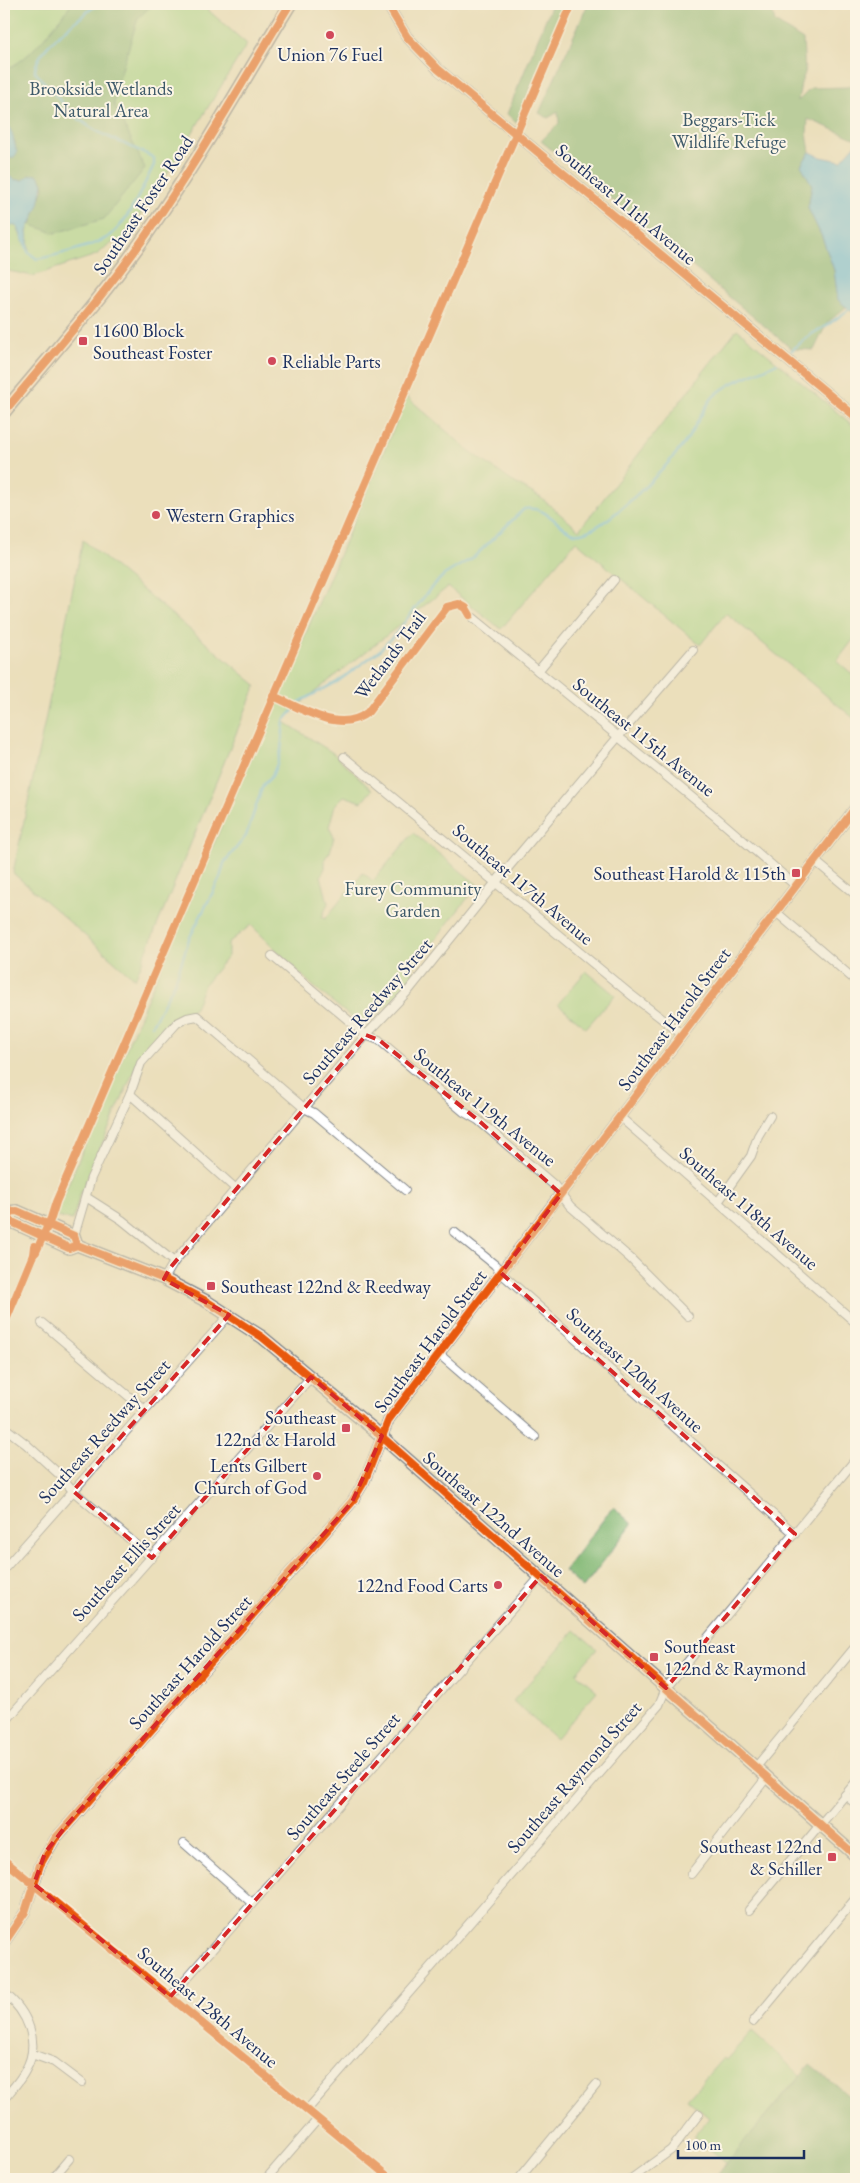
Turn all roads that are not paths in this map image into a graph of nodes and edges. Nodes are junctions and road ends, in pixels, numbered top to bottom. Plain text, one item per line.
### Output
1 (290, 4) edge
2 (387, 4) edge
3 (4, 412) edge
4 (856, 417) edge
5 (614, 580) dead end
6 (470, 615) dead end
7 (693, 650) dead end
8 (538, 671) junction
9 (618, 737) junction
10 (344, 757) dead end
11 (856, 807) edge
12 (815, 861) junction
13 (496, 882) junction
14 (796, 886) junction
15 (856, 895) edge
16 (776, 912) junction
17 (272, 956) dead end
18 (856, 982) edge
19 (683, 1034) junction
20 (366, 1035) junction
21 (130, 1094) junction
22 (304, 1108) junction
23 (770, 1116) dead end
24 (620, 1117) junction
25 (236, 1189) junction
26 (405, 1190) dead end
27 (561, 1194) junction
28 (86, 1197) junction
29 (718, 1202) junction
30 (5, 1213) edge
31 (454, 1232) dead end
32 (76, 1241) junction
33 (174, 1262) junction
34 (501, 1273) junction
35 (164, 1279) junction
36 (229, 1315) junction
37 (688, 1316) dead end
38 (42, 1323) dead end
39 (856, 1323) edge
40 (439, 1354) junction
41 (311, 1377) junction
42 (145, 1410) junction
43 (4, 1427) edge
44 (382, 1436) junction
45 (535, 1437) dead end
46 (856, 1459) edge
47 (73, 1491) junction
48 (795, 1534) junction
49 (152, 1558) junction
50 (5, 1566) edge
51 (541, 1576) junction
52 (856, 1646) edge
53 (666, 1688) junction
54 (4, 1724) edge
55 (756, 1767) junction
56 (767, 1777) junction
57 (856, 1782) edge
58 (845, 1795) junction
59 (856, 1804) edge
60 (821, 1824) junction
61 (184, 1843) dead end
62 (856, 1856) edge
63 (4, 1860) edge
64 (691, 1874) dead end
65 (34, 1884) junction
66 (856, 1898) edge
67 (252, 1903) junction
68 (750, 1910) dead end
69 (4, 1943) edge
70 (4, 1992) edge
71 (170, 1997) junction
72 (753, 2022) dead end
73 (32, 2054) junction
74 (82, 2083) dead end
75 (596, 2085) dead end
76 (4, 2099) edge
77 (307, 2110) junction
78 (699, 2114) dead end
79 (318, 2119) junction
80 (69, 2159) dead end
81 (52, 2179) edge
82 (266, 2179) edge
83 (391, 2179) edge
84 (519, 2179) edge
85 (631, 2179) edge

1 - 3 main road, Southeast Foster Road
2 - 4 street, Southeast 111th Avenue
5 - 8 street
6 - 8 street, Southeast 115th Avenue
7 - 9 street, Southeast Reedway Street
8 - 9 street, Southeast 115th Avenue
9 - 13 street, Southeast Reedway Street
9 - 14 street, Southeast 115th Avenue
10 - 13 street, Southeast 117th Avenue
11 - 12 street, Southeast Harold Street
12 - 14 street, Southeast Harold Street
12 - 15 street
13 - 19 street, Southeast 117th Avenue
13 - 20 street, Southeast Reedway Street
14 - 16 street, Southeast Harold Street
16 - 18 street
16 - 19 street, Southeast Harold Street
17 - 20 street, Southeast 119th Avenue
19 - 24 street, Southeast Harold Street
20 - 22 street, Southeast Reedway Street
20 - 27 street, Southeast 119th Avenue
21 - 22 street
21 - 25 street
21 - 28 street
22 - 25 street, Southeast Reedway Street
22 - 26 street
23 - 29 street
24 - 27 street, Southeast Harold Street
24 - 29 street, Southeast 118th Avenue
25 - 33 street, Southeast Reedway Street
27 - 34 street, Southeast Harold Street
27 - 37 street, Southeast 119th Avenue
28 - 32 street
28 - 33 street
29 - 39 street, Southeast 118th Avenue
30 - 32 main road, Southeast 122nd Avenue
31 - 34 street, Southeast 120th Avenue
32 - 35 main road, Southeast 122nd Avenue
33 - 35 street, Southeast Reedway Street
34 - 40 street, Southeast Harold Street
34 - 48 street, Southeast 120th Avenue
35 - 36 main road, Southeast 122nd Avenue
36 - 41 main road, Southeast 122nd Avenue
36 - 42 street, Southeast Reedway Street
38 - 42 street
40 - 44 street, Southeast Harold Street
40 - 45 street
41 - 44 main road, Southeast 122nd Avenue
41 - 49 street, Southeast Ellis Street
42 - 47 street, Southeast Reedway Street
43 - 47 street
44 - 51 main road, Southeast 122nd Avenue
44 - 65 street, Southeast Harold Street
46 - 48 street, Southeast Raymond Street
47 - 49 street
47 - 50 street, Southeast Reedway Street
48 - 53 street, Southeast Raymond Street
49 - 54 street, Southeast Ellis Street
51 - 53 main road, Southeast 122nd Avenue
51 - 67 street, Southeast Steele Street
52 - 55 street
53 - 55 main road, Southeast 122nd Avenue
53 - 77 street, Southeast Raymond Street
55 - 56 main road, Southeast 122nd Avenue
56 - 60 main road, Southeast 122nd Avenue
56 - 64 street
57 - 58 street
58 - 59 street
58 - 60 street
60 - 62 main road, Southeast 122nd Avenue
60 - 68 street
61 - 67 street
63 - 65 street, Southeast 128th Avenue
65 - 69 street, Southeast Harold Street
65 - 71 street, Southeast 128th Avenue
66 - 72 street
67 - 71 street, Southeast Steele Street
70 - 73 street
71 - 77 street, Southeast 128th Avenue
73 - 74 street
73 - 76 street
75 - 84 street
77 - 79 street, Southeast 128th Avenue
78 - 85 street
79 - 82 street
79 - 83 street, Southeast 128th Avenue
80 - 81 street

